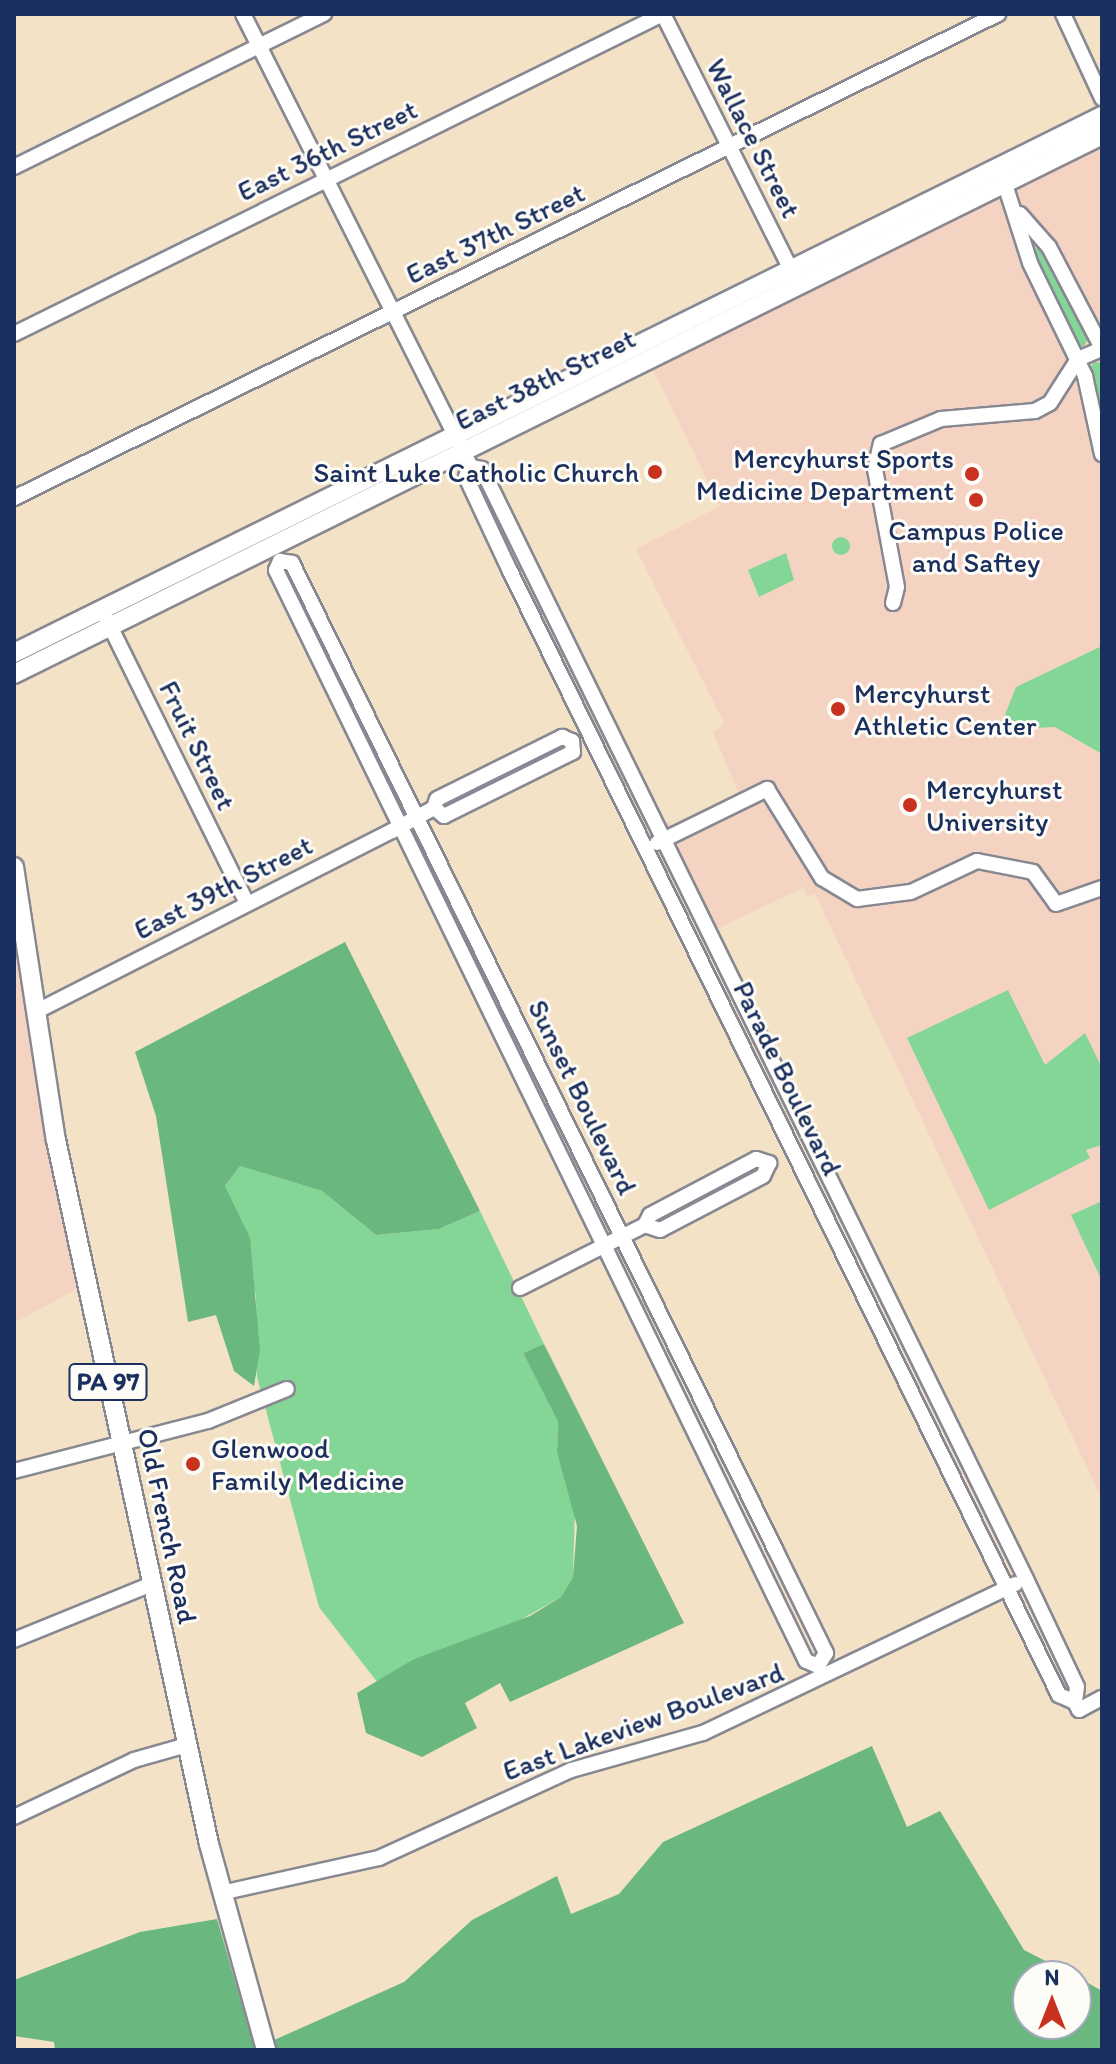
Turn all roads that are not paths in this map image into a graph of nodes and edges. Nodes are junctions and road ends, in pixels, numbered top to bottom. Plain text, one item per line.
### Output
1 (243, 14) edge
2 (324, 14) edge
3 (663, 14) edge
4 (998, 14) edge
5 (1063, 14) edge
6 (258, 46) junction
7 (1102, 98) edge
8 (1102, 116) edge
9 (1102, 135) edge
10 (729, 146) junction
11 (14, 167) edge
12 (1002, 175) junction
13 (325, 180) junction
14 (1020, 214) junction
15 (794, 278) junction
16 (391, 313) junction
17 (14, 334) edge
18 (1102, 349) edge
19 (1078, 359) junction
20 (463, 452) junction
21 (1102, 454) edge
22 (14, 498) edge
23 (274, 545) junction
24 (893, 603) dead end
25 (106, 618) junction
26 (14, 653) edge
27 (14, 674) edge
28 (607, 724) junction
29 (589, 733) junction
30 (416, 817) junction
31 (401, 825) junction
32 (663, 841) junction
33 (646, 849) junction
34 (14, 867) edge
35 (1102, 888) edge
36 (247, 903) junction
37 (35, 1012) junction
38 (812, 1143) junction
39 (793, 1151) junction
40 (622, 1236) junction
41 (604, 1244) junction
42 (520, 1288) dead end
43 (287, 1389) dead end
44 (122, 1445) junction
45 (14, 1471) edge
46 (1026, 1579) junction
47 (152, 1584) junction
48 (1009, 1587) junction
49 (14, 1640) edge
50 (821, 1673) junction
51 (1102, 1698) edge
52 (1077, 1706) junction
53 (187, 1745) junction
54 (14, 1817) edge
55 (221, 1893) junction
56 (266, 2050) edge

1 - 6 street
2 - 6 street
3 - 10 street, Wallace Street
3 - 13 street, East 36th Street
4 - 10 street, East 37th Street
5 - 7 street
6 - 11 street
6 - 13 street
8 - 12 main road, East 38th Street
9 - 12 main road, East 38th Street
10 - 15 street, Wallace Street
10 - 16 street, East 37th Street
12 - 14 street
12 - 15 main road, East 38th Street
13 - 16 street
13 - 17 street, East 36th Street
14 - 18 street
14 - 19 street
15 - 20 main road, East 38th Street
16 - 20 street
16 - 22 street, East 37th Street
18 - 19 street
19 - 21 street
19 - 24 street
20 - 23 main road, East 38th Street
20 - 28 street, Parade Boulevard
20 - 29 street, Parade Boulevard
23 - 25 main road, East 38th Street
23 - 30 street, Sunset Boulevard
23 - 31 street, Sunset Boulevard
25 - 26 main road, East 38th Street
25 - 27 main road, East 38th Street
25 - 36 street, Fruit Street
28 - 29 street, East 39th Street
28 - 32 street, Parade Boulevard
29 - 30 street, East 39th Street
29 - 33 street, Parade Boulevard
30 - 31 street, East 39th Street
30 - 40 street, Sunset Boulevard
31 - 36 street, East 39th Street
31 - 41 street, Sunset Boulevard
32 - 33 street
32 - 35 street
32 - 38 street, Parade Boulevard
33 - 39 street, Parade Boulevard
34 - 37 main road, Old French Road / PA 97
36 - 37 street, East 39th Street
37 - 44 main road, Old French Road / PA 97
38 - 39 street
38 - 46 street, Parade Boulevard
39 - 40 street
39 - 48 street, Parade Boulevard
40 - 41 street
40 - 50 street, Sunset Boulevard
41 - 42 street
41 - 50 street, Sunset Boulevard
43 - 44 street
44 - 45 street
44 - 47 main road, Old French Road / PA 97
46 - 48 street, East Lakeview Boulevard
46 - 52 street, Parade Boulevard
47 - 49 street
47 - 53 main road, Old French Road / PA 97
48 - 50 street, East Lakeview Boulevard
48 - 52 street, Parade Boulevard
50 - 55 street, East Lakeview Boulevard
51 - 52 street
53 - 54 street
53 - 55 main road, Old French Road / PA 97
55 - 56 main road, Old French Road / PA 97

